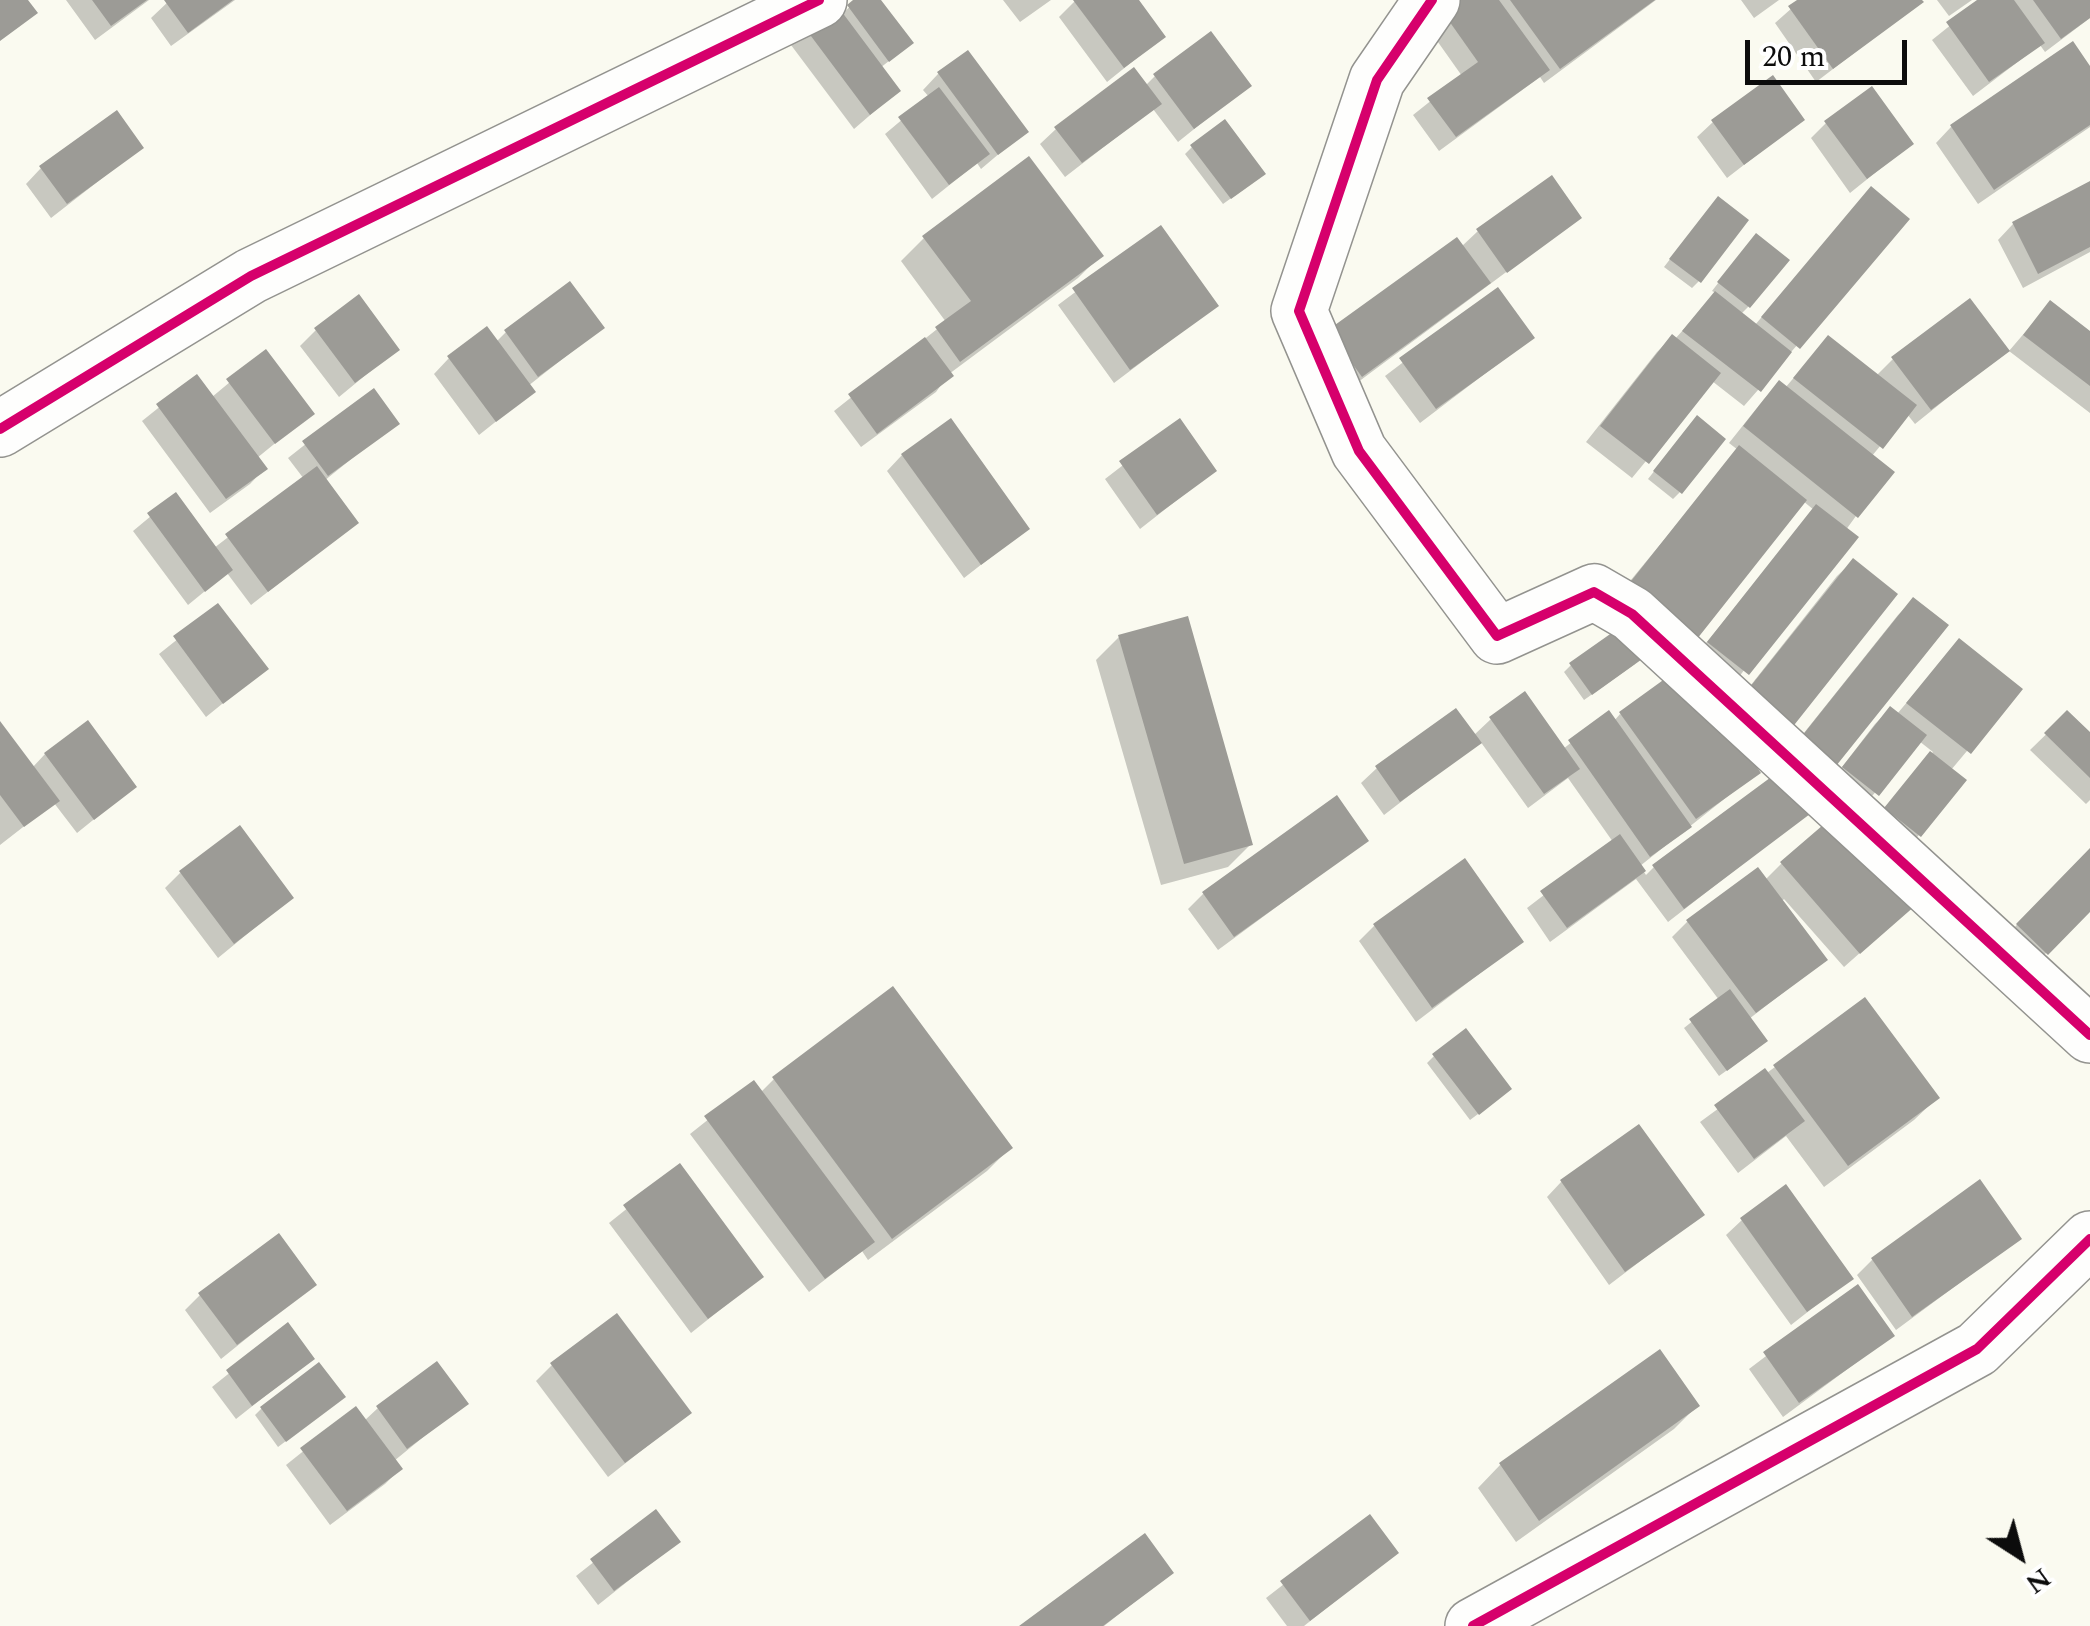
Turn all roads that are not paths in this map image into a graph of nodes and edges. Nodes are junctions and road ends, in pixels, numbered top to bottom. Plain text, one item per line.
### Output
1 (819, 0) edge
2 (1432, 0) edge
3 (0, 429) edge
4 (2090, 1035) edge
5 (2090, 1239) edge
6 (1473, 1626) edge

1 - 3 street
2 - 4 street
5 - 6 street

